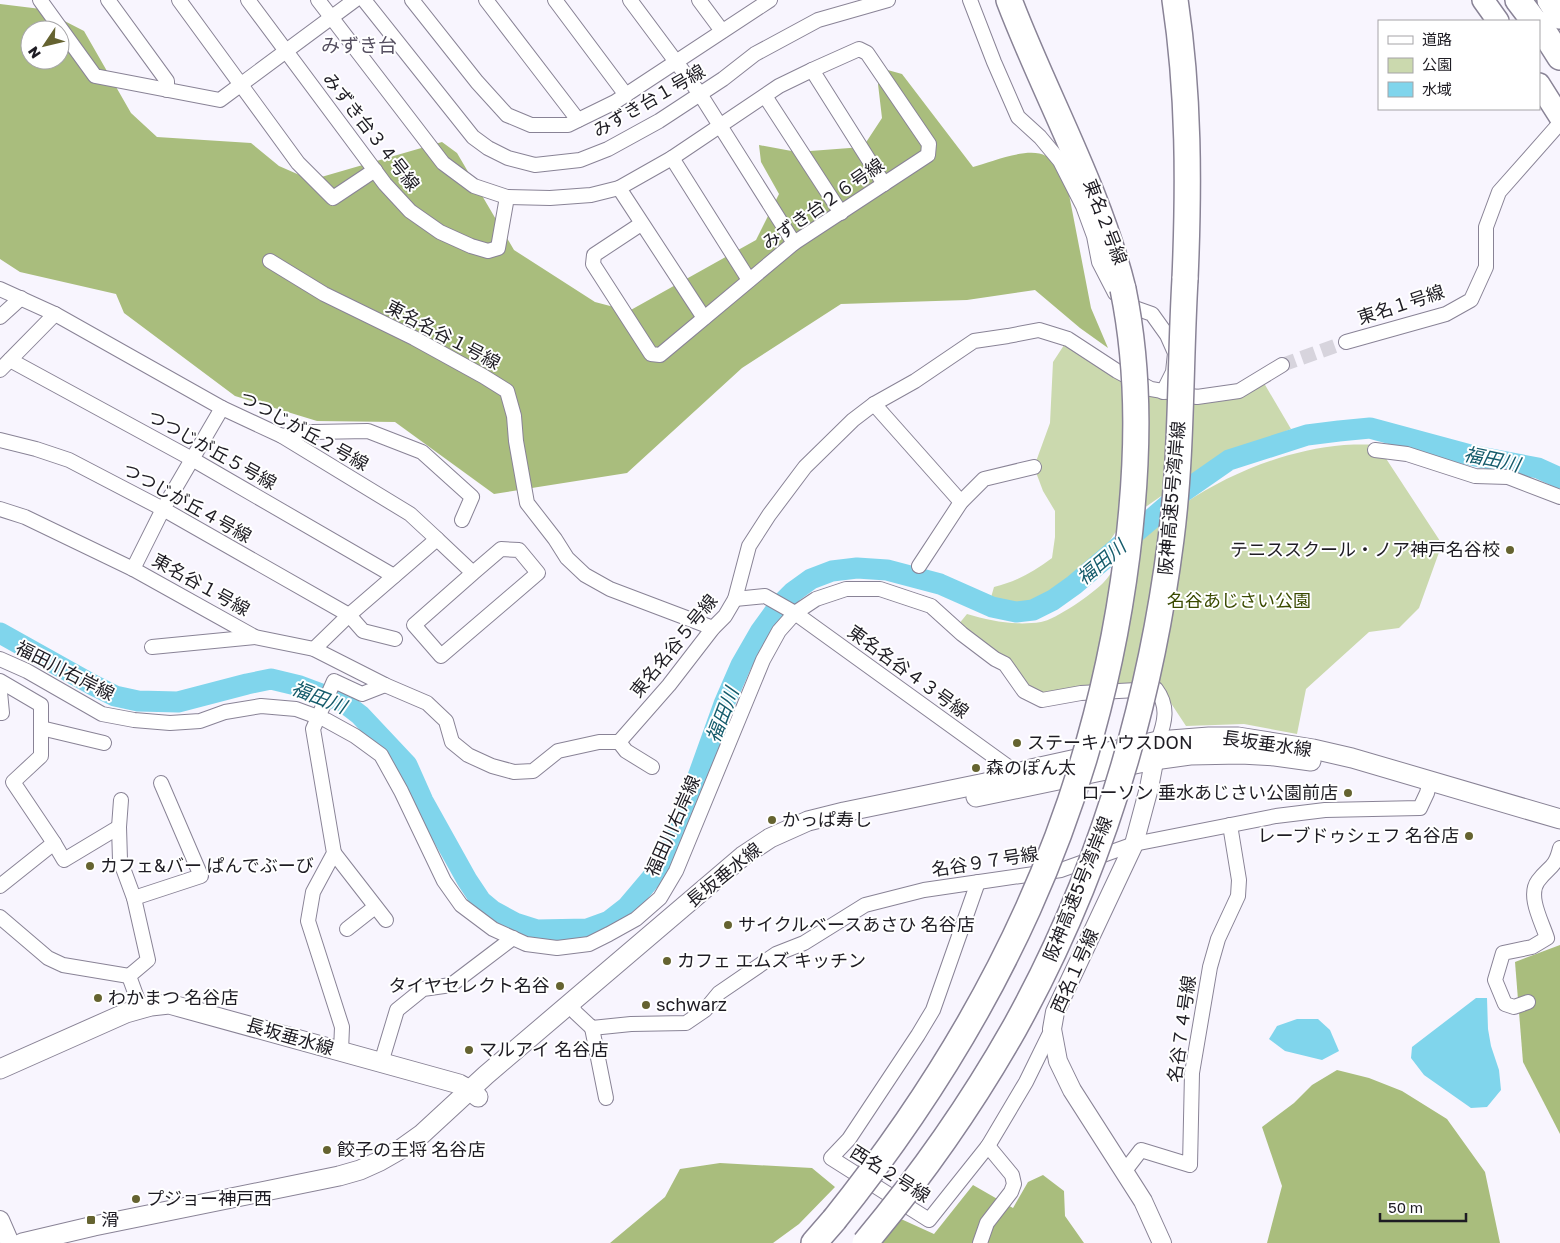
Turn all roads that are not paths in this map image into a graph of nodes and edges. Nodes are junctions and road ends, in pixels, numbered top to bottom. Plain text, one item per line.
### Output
1 (40, 0) edge
2 (108, 0) edge
3 (179, 0) edge
4 (248, 0) edge
5 (318, 0) edge
6 (355, 0) edge
7 (364, 0) edge
8 (412, 0) edge
9 (486, 0) edge
10 (555, 0) edge
11 (630, 0) edge
12 (699, 0) edge
13 (888, 0) edge
14 (970, 0) edge
15 (1010, 0) edge
16 (1483, 0) edge
17 (1518, 0) edge
18 (1524, 0) edge
19 (1550, 0) edge
20 (766, 1) edge
21 (1176, 2) edge
22 (1560, 16) edge
23 (332, 18) junction
24 (1497, 20) edge
25 (1535, 20) edge
26 (1535, 20) edge
27 (1540, 27) edge
28 (722, 31) junction
29 (284, 51) junction
30 (1557, 52) edge
31 (676, 61) junction
32 (812, 70) junction
33 (241, 84) junction
34 (1540, 86) edge
35 (167, 90) junction
36 (700, 94) junction
37 (626, 95) junction
38 (765, 96) junction
39 (1560, 117) edge
40 (578, 120) junction
41 (1560, 123) edge
42 (720, 125) junction
43 (672, 158) junction
44 (375, 170) junction
45 (884, 184) junction
46 (619, 188) junction
47 (507, 197) junction
48 (841, 213) junction
49 (641, 224) junction
50 (794, 243) junction
51 (270, 261) dead end
52 (750, 280) junction
53 (0, 289) edge
54 (21, 298) junction
55 (55, 314) junction
56 (0, 317) edge
57 (704, 318) junction
58 (1346, 342) tunnel mouth
59 (10, 360) junction
60 (1282, 365) tunnel mouth
61 (0, 370) edge
62 (1163, 392) junction
63 (874, 404) junction
64 (222, 408) junction
65 (282, 436) junction
66 (0, 440) edge
67 (1375, 450) dead end
68 (192, 459) junction
69 (1034, 467) dead end
70 (1560, 497) edge
71 (962, 502) junction
72 (0, 509) edge
73 (163, 509) junction
74 (462, 520) dead end
75 (437, 539) junction
76 (918, 566) dead end
77 (133, 569) junction
78 (473, 573) junction
79 (394, 576) junction
80 (735, 599) junction
81 (795, 613) junction
82 (349, 615) junction
83 (713, 628) junction
84 (255, 637) junction
85 (395, 639) dead end
86 (152, 647) dead end
87 (314, 649) junction
88 (0, 659) edge
89 (0, 681) edge
90 (385, 685) junction
91 (0, 692) edge
92 (0, 713) edge
93 (318, 717) junction
94 (41, 728) junction
95 (1158, 741) junction
96 (619, 742) junction
97 (104, 743) dead end
98 (1154, 760) junction
99 (652, 767) dead end
100 (161, 783) dead end
101 (1012, 783) junction
102 (1429, 787) junction
103 (121, 800) dead end
104 (1560, 819) edge
105 (1230, 825) junction
106 (118, 827) junction
107 (1560, 831) edge
108 (54, 844) junction
109 (1134, 844) junction
110 (1560, 848) edge
111 (334, 853) junction
112 (978, 882) junction
113 (0, 886) edge
114 (134, 898) junction
115 (375, 907) junction
116 (0, 917) edge
117 (386, 920) dead end
118 (347, 929) dead end
119 (513, 938) junction
120 (129, 976) junction
121 (1528, 1002) dead end
122 (573, 1008) junction
123 (141, 1009) junction
124 (592, 1028) junction
125 (1052, 1029) junction
126 (342, 1051) junction
127 (382, 1063) junction
128 (0, 1070) edge
129 (474, 1094) junction
130 (606, 1098) dead end
131 (988, 1146) junction
132 (1124, 1172) junction
133 (0, 1220) edge
134 (10, 1243) edge
135 (22, 1243) edge
136 (72, 1243) edge
137 (814, 1243) edge
138 (865, 1243) edge
139 (980, 1243) edge
140 (1162, 1243) edge

1 - 35 street
2 - 35 street
3 - 33 street
4 - 29 street, みずき台３４号線
5 - 23 street, みずき台２６号線
6 - 23 street
7 - 36 street, みずき台１号線
8 - 40 street
9 - 40 street
10 - 37 street
11 - 31 street
12 - 28 street
13 - 36 street, みずき台１号線
14 - 62 street, 東名２号線
15 - 137 highway, bridge
16 - 24 main road
17 - 25 highway
18 - 26 highway
19 - 22 highway
20 - 28 street
21 - 138 highway, 阪神高速5号湾岸線, bridge
23 - 29 street
23 - 47 street, みずき台２６号線
27 - 30 highway
28 - 31 street
29 - 33 street
29 - 44 street, みずき台３４号線
31 - 36 street
31 - 37 street
32 - 38 street, みずき台２６号線
32 - 45 street
32 - 45 street, みずき台２６号線
33 - 35 street
33 - 44 street
34 - 39 main road
36 - 42 street
37 - 40 street
38 - 42 street, みずき台２６号線
38 - 48 street
41 - 58 street, 東名１号線
42 - 43 street, みずき台２６号線
42 - 50 street
43 - 46 street, みずき台２６号線
43 - 52 street
44 - 47 street, みずき台３４号線
45 - 48 street, みずき台２６号線
46 - 47 street, みずき台２６号線
46 - 49 street
48 - 50 street, みずき台２６号線
49 - 57 street
49 - 57 street, みずき台２６号線
50 - 52 street, みずき台２６号線
51 - 83 street, 東名名谷１号線
52 - 57 street, みずき台２６号線
53 - 54 street, つつじが丘２号線
54 - 55 street, つつじが丘２号線
54 - 56 street
55 - 59 street
55 - 64 street, つつじが丘２号線
59 - 61 street
59 - 68 street, つつじが丘５号線
60 - 62 street
62 - 63 street, 東名名谷５号線
63 - 71 street
63 - 80 street, 東名名谷５号線
64 - 65 street, つつじが丘２号線
64 - 68 street
65 - 74 street
65 - 75 street, つつじが丘２号線
66 - 73 street, つつじが丘４号線
67 - 70 street
68 - 73 street
68 - 79 street, つつじが丘５号線
69 - 71 street
71 - 76 street
72 - 77 street, 東名谷１号線
73 - 77 street
73 - 82 street, つつじが丘４号線
75 - 78 street, つつじが丘２号線
75 - 79 street
77 - 84 street, 東名谷１号線
78 - 78 street
79 - 82 street
80 - 81 street, 東名名谷４３号線
80 - 83 street, 東名名谷５号線
81 - 95 street, 福田川右岸線
81 - 101 street, 東名名谷４３号線
81 - 119 street, 福田川右岸線
82 - 85 street, つつじが丘４号線
82 - 87 street
83 - 96 street, 東名名谷５号線
84 - 86 street
84 - 87 street, 東名谷１号線
87 - 90 street, 東名谷１号線
88 - 93 street, 福田川右岸線
89 - 94 street
90 - 93 street
90 - 96 street
91 - 92 street
93 - 111 street
93 - 119 street, 福田川右岸線
94 - 97 street
94 - 108 street
95 - 98 street, 西名１号線
95 - 101 main road, 長坂垂水線
95 - 102 main road, 長坂垂水線
96 - 99 street
98 - 101 main road, 長坂垂水線
98 - 102 main road, 長坂垂水線
98 - 109 street, 西名１号線
100 - 114 street
101 - 122 main road, 長坂垂水線
102 - 104 main road, 長坂垂水線
102 - 105 street, 名谷９７号線
102 - 107 main road, 長坂垂水線
103 - 106 street
105 - 109 street, 名谷９７号線
105 - 132 street, 名谷７４号線
106 - 108 street
106 - 114 street
108 - 113 street
109 - 112 street, 名谷９７号線
109 - 125 street, 西名１号線
110 - 121 street
111 - 115 street
111 - 126 street
112 - 124 street, 名谷９７号線
112 - 131 street, 西名２号線
114 - 120 street
115 - 117 street
115 - 118 street
116 - 120 street
119 - 127 street
120 - 123 street
122 - 124 street
122 - 129 main road, 長坂垂水線
123 - 126 main road, 長坂垂水線
123 - 128 main road, 長坂垂水線
124 - 130 street
125 - 131 street, 西名２号線
125 - 132 street, 西名１号線
126 - 127 main road, 長坂垂水線
127 - 129 main road, 長坂垂水線
129 - 135 main road, 長坂垂水線
129 - 136 main road, 長坂垂水線
131 - 139 street
132 - 140 street, 西名１号線
133 - 134 street

